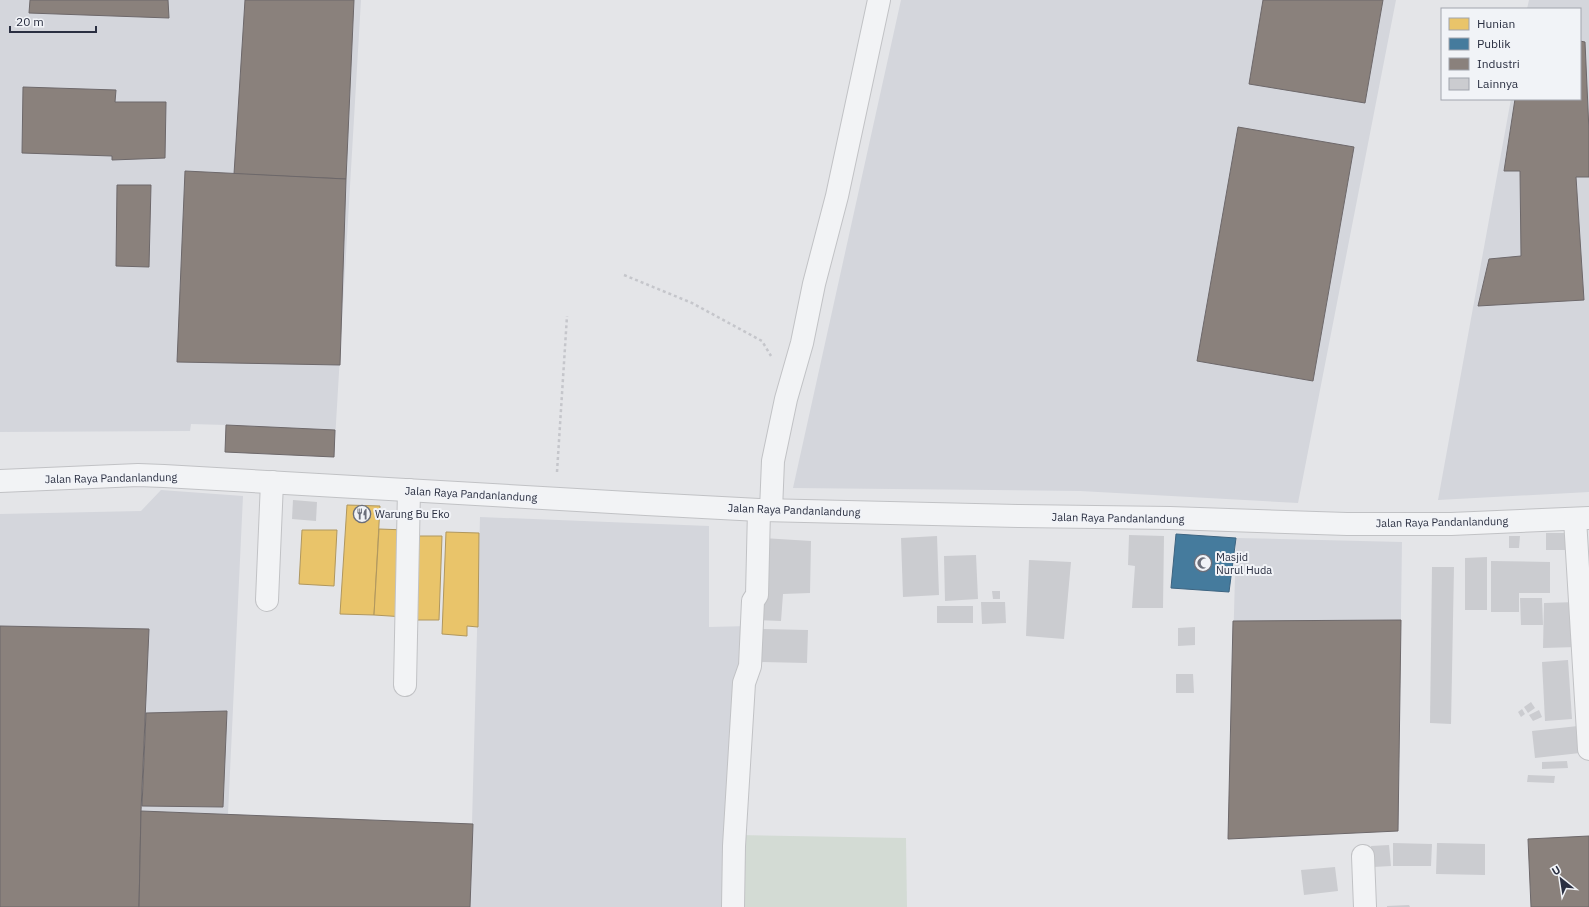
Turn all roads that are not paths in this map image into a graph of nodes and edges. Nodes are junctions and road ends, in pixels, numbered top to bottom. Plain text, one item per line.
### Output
1 (879, 0) edge
2 (0, 481) edge
3 (272, 482) junction
4 (409, 490) junction
5 (765, 510) junction
6 (1582, 519) edge
7 (267, 600) dead end
8 (405, 685) dead end
9 (1589, 749) edge
10 (1363, 856) dead end
11 (733, 907) edge
12 (1365, 907) edge

1 - 5 street
2 - 3 street, Jalan Raya Pandanlandung
3 - 4 street, Jalan Raya Pandanlandung
3 - 7 street
4 - 5 street, Jalan Raya Pandanlandung
4 - 8 street
5 - 6 street, Jalan Raya Pandanlandung
5 - 11 street
6 - 9 street
10 - 12 street

